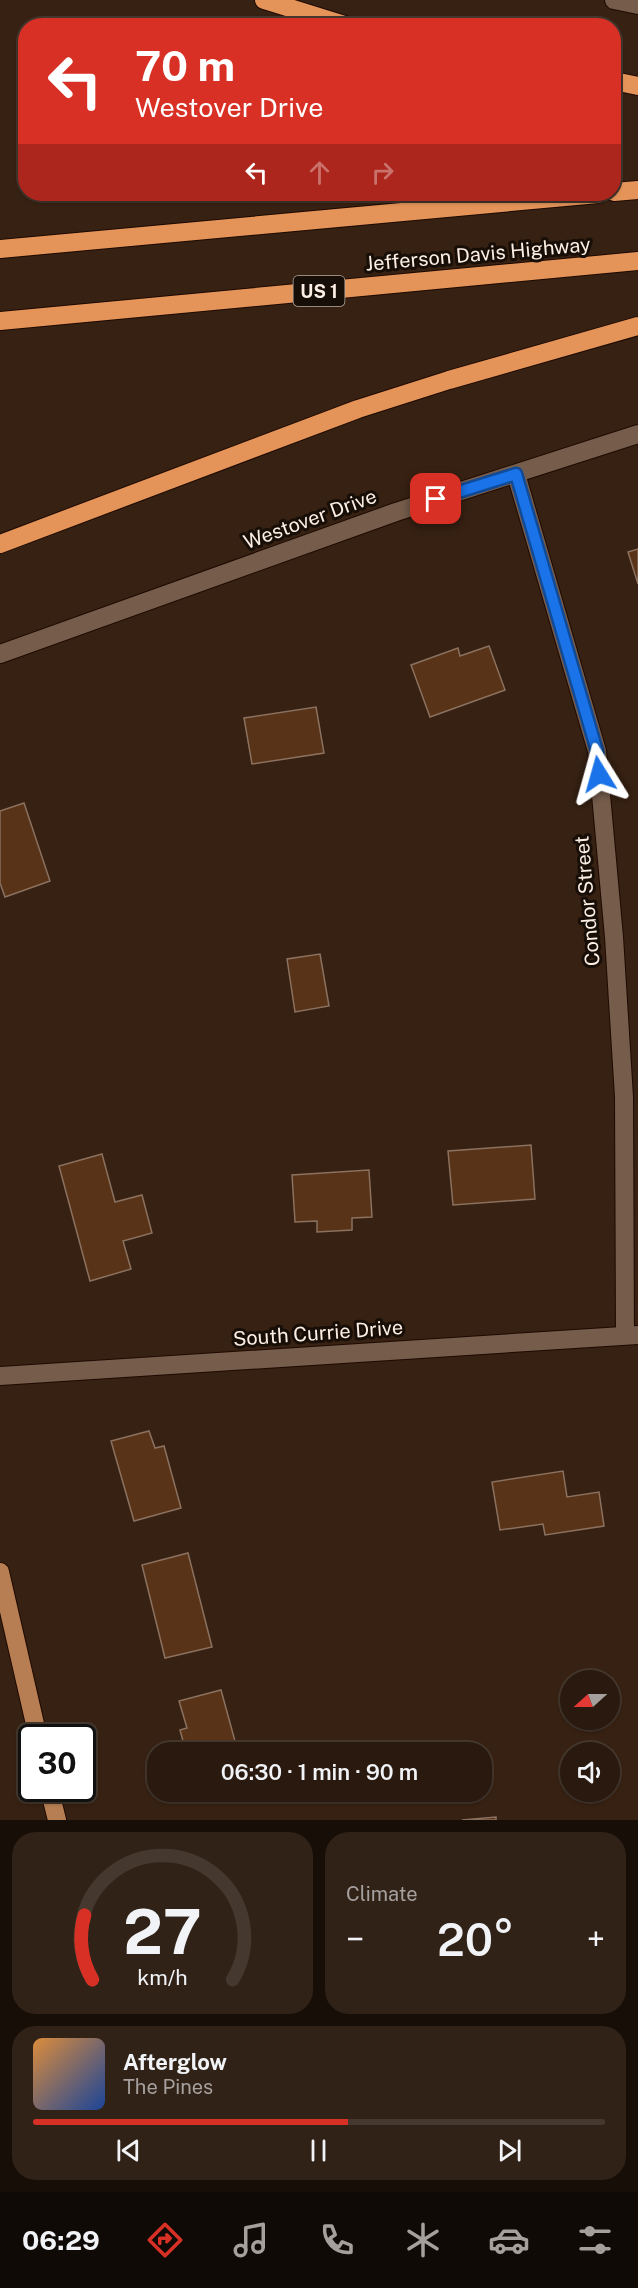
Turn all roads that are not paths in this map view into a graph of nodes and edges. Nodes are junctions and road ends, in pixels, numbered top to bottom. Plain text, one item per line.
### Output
1 (264, 0) edge
2 (614, 0) edge
3 (638, 5) edge
4 (322, 18) edge
5 (621, 82) edge
6 (638, 86) edge
7 (638, 190) edge
8 (621, 191) edge
9 (522, 201) edge
10 (0, 249) edge
11 (638, 261) edge
12 (0, 321) edge
13 (638, 326) edge
14 (638, 434) edge
15 (516, 474) junction
16 (0, 544) edge
17 (0, 654) edge
18 (632, 1335) edge
19 (0, 1376) edge
20 (0, 1572) edge
21 (3, 1604) edge
22 (35, 1724) edge
23 (52, 1802) edge
24 (57, 1820) edge

1 - 4 highway
2 - 3 street
5 - 6 highway
7 - 8 highway
9 - 10 highway
11 - 12 highway, Jefferson Davis Highway / US 1
13 - 16 highway
14 - 15 street, Westover Drive
15 - 17 street, Westover Drive
15 - 18 street, Condor Street
18 - 19 street, South Currie Drive
20 - 21 main road
21 - 22 main road
23 - 24 main road

